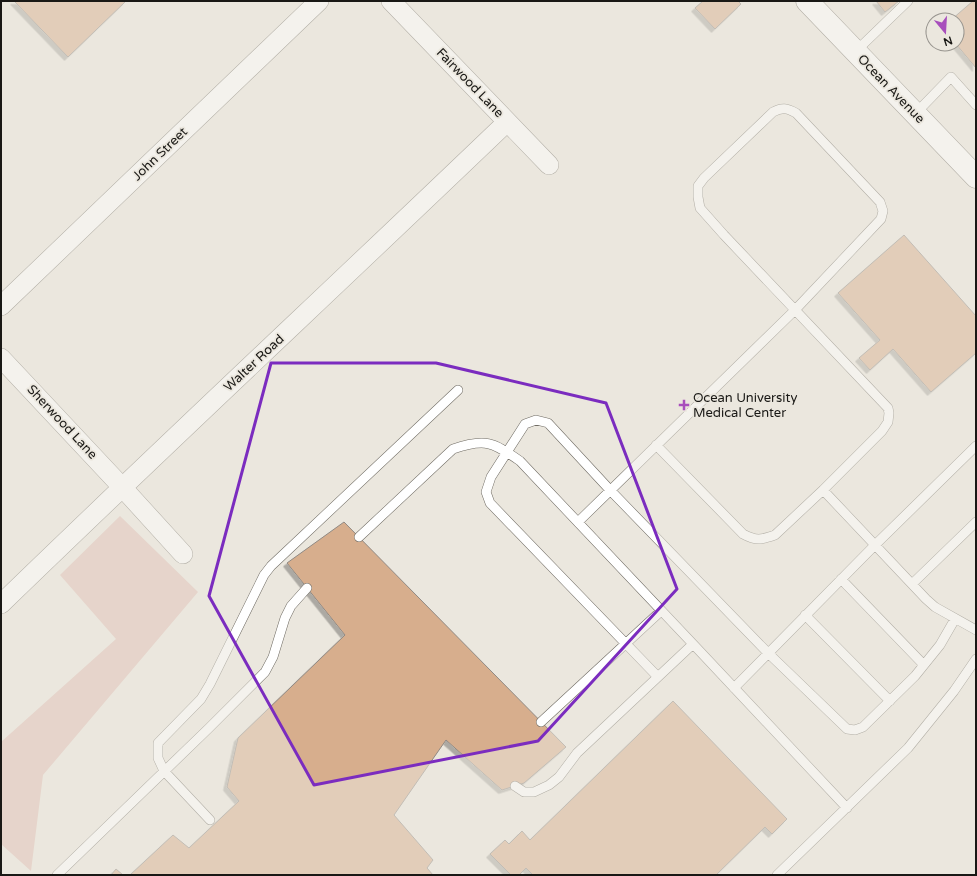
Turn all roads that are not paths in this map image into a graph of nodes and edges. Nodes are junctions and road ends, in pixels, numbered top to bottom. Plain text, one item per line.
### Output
1 (319, 1) edge
2 (391, 1) edge
3 (908, 1) edge
4 (812, 3) edge
5 (855, 52) junction
6 (976, 105) edge
7 (915, 114) junction
8 (507, 122) junction
9 (548, 165) dead end
10 (976, 177) edge
11 (1, 306) edge
12 (795, 310) junction
13 (1, 358) edge
14 (458, 390) dead end
15 (656, 445) junction
16 (976, 446) edge
17 (507, 452) junction
18 (122, 486) junction
19 (610, 490) junction
20 (823, 490) junction
21 (578, 522) junction
22 (976, 522) edge
23 (359, 537) dead end
24 (874, 545) junction
25 (183, 554) dead end
26 (841, 579) junction
27 (912, 584) junction
28 (307, 588) dead end
29 (1, 604) edge
30 (661, 611) junction
31 (805, 615) junction
32 (955, 618) junction
33 (976, 630) edge
34 (626, 644) junction
35 (693, 644) junction
36 (768, 652) junction
37 (976, 659) edge
38 (924, 665) junction
39 (658, 677) junction
40 (734, 688) junction
41 (890, 701) junction
42 (541, 722) dead end
43 (164, 771) junction
44 (515, 786) dead end
45 (847, 808) junction
46 (210, 820) dead end
47 (57, 875) edge
48 (777, 875) edge

1 - 11 street, John Street
2 - 8 street, Fairwood Lane
3 - 5 lane
4 - 5 main road, Ocean Avenue
5 - 7 main road, Ocean Avenue
6 - 7 lane
7 - 10 main road, Ocean Avenue
8 - 9 street, Fairwood Lane
8 - 18 street, Walter Road
12 - 12 lane
12 - 15 lane
12 - 20 lane
13 - 18 street, Sherwood Lane
14 - 43 lane
15 - 19 lane
15 - 20 lane
16 - 24 lane
17 - 19 lane
17 - 21 lane
17 - 23 lane
17 - 34 lane
18 - 25 street, Sherwood Lane
18 - 29 street, Walter Road
19 - 21 lane
19 - 36 lane
20 - 24 lane
21 - 30 lane
22 - 27 lane
24 - 26 lane
24 - 27 lane
26 - 31 lane
26 - 38 lane
27 - 32 lane
28 - 43 lane
30 - 34 lane
30 - 35 lane
31 - 36 lane
31 - 41 lane
32 - 33 lane
32 - 38 lane
34 - 39 lane
34 - 42 lane
35 - 39 lane
35 - 40 lane
36 - 40 lane
36 - 41 lane
37 - 45 lane
38 - 41 lane
39 - 44 lane
40 - 45 lane
43 - 46 lane
43 - 47 lane
45 - 48 lane

